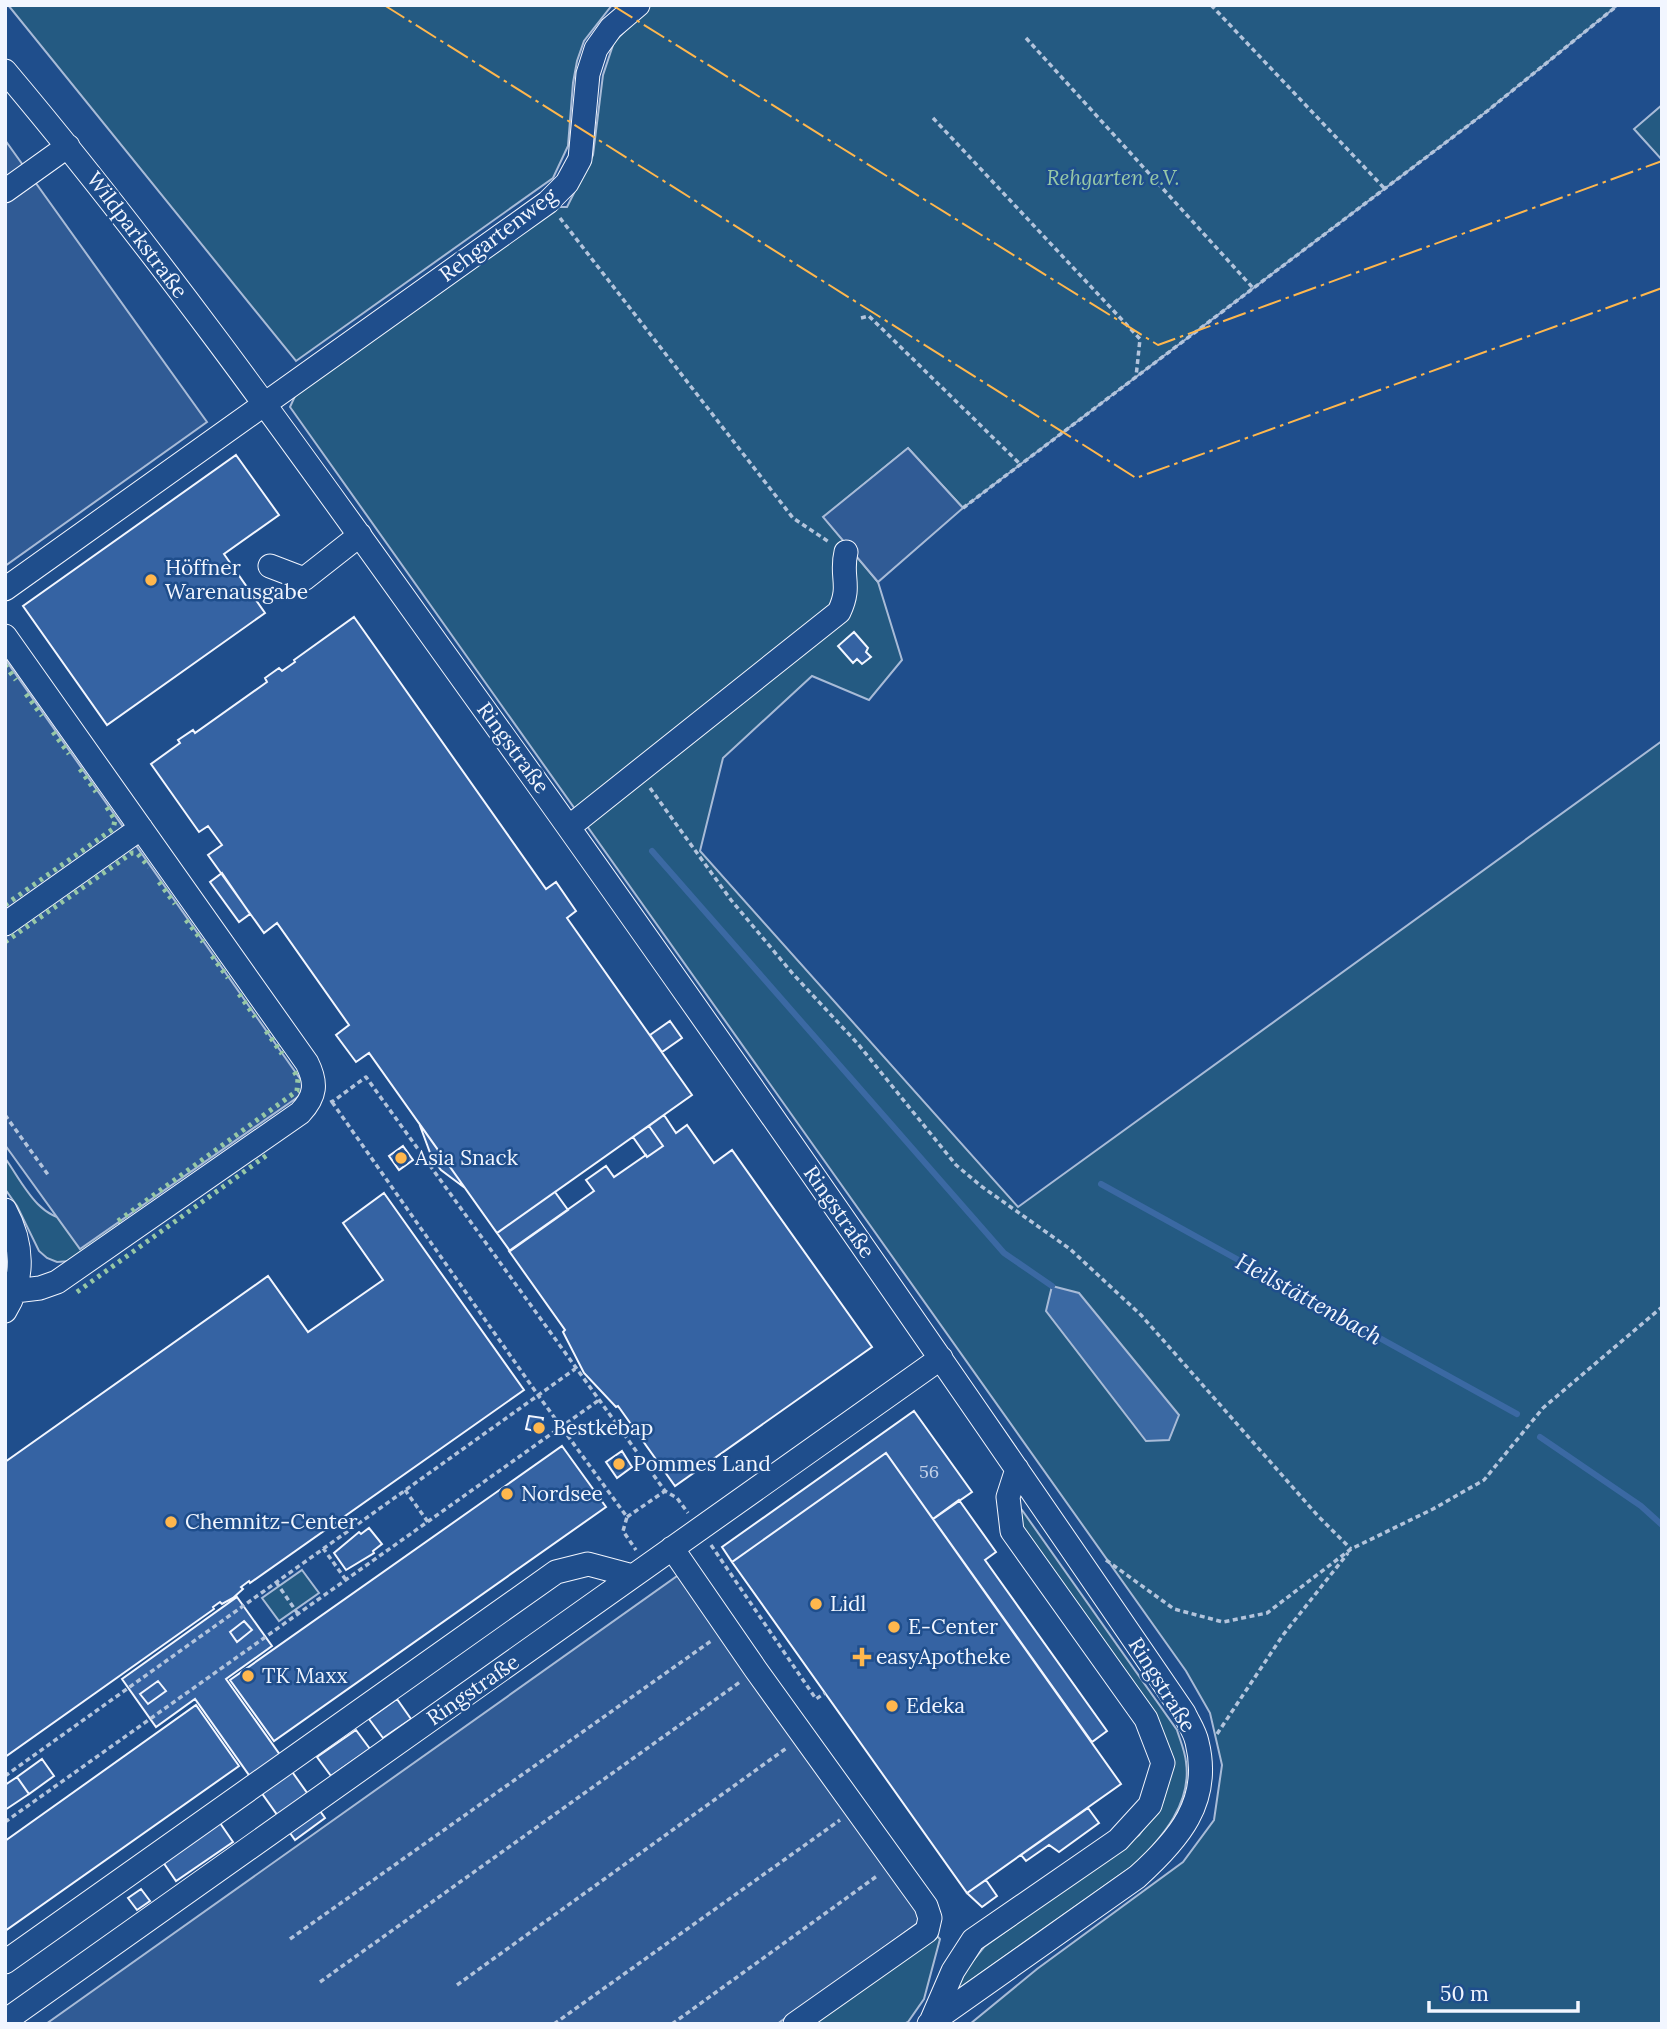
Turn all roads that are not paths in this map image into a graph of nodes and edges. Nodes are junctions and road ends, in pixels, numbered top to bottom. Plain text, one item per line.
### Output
1 (638, 5) edge
2 (5, 71) edge
3 (68, 146) junction
4 (5, 191) edge
5 (264, 402) junction
6 (360, 535) junction
7 (846, 552) road end
8 (270, 566) dead end
9 (5, 589) edge
10 (5, 636) edge
11 (569, 827) junction
12 (141, 828) junction
13 (5, 924) edge
14 (5, 1210) edge
15 (10, 1301) edge
16 (941, 1358) junction
17 (1017, 1469) junction
18 (672, 1548) junction
19 (640, 1571) junction
20 (5, 1962) edge
21 (5, 2021) edge
22 (795, 2024) edge
23 (930, 2024) edge

1 - 5 street, Rehgartenweg
2 - 3 street, Wildparkstraße
3 - 4 street
3 - 5 street, Wildparkstraße
5 - 6 street, Ringstraße
5 - 9 street
6 - 8 street
6 - 11 street, Ringstraße
7 - 11 street
10 - 12 street
11 - 16 street, Ringstraße
12 - 13 street
12 - 15 street
14 - 15 street
16 - 17 street, Ringstraße
16 - 18 street, Ringstraße
17 - 23 street
17 - 23 street, Ringstraße
18 - 19 street, Ringstraße
18 - 22 street
19 - 20 street
19 - 21 street, Ringstraße

